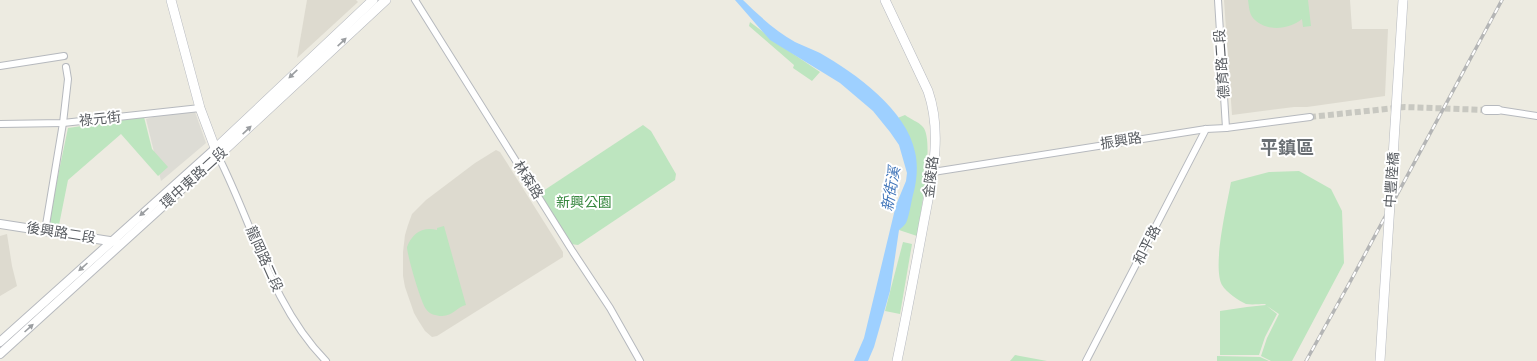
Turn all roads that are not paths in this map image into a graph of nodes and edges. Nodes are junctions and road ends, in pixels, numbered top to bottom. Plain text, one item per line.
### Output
1 (171, 0) edge
2 (373, 0) edge
3 (386, 0) edge
4 (415, 0) edge
5 (885, 0) edge
6 (1218, 0) edge
7 (1403, 0) edge
8 (64, 56) dead end
9 (0, 66) edge
10 (66, 67) dead end
11 (200, 108) junction
12 (1486, 110) tunnel mouth
13 (1498, 110) joint
14 (1537, 116) edge
15 (1310, 117) tunnel mouth
16 (63, 123) junction
17 (0, 124) edge
18 (1226, 128) junction
19 (1206, 129) junction
20 (216, 153) junction
21 (934, 172) junction
22 (0, 224) edge
23 (45, 231) junction
24 (112, 241) junction
25 (122, 244) junction
26 (0, 342) edge
27 (0, 354) edge
28 (326, 361) edge
29 (640, 361) edge
30 (897, 361) edge
31 (1086, 361) edge
32 (1380, 361) edge

1 - 11 main road
2 -> 20 main road, 環中東路二段
20 -> 3 main road, 環中東路二段
4 - 29 street, 林森路
5 - 21 main road, 金陵路
6 - 18 street, 德育路二段
7 - 32 main road, 中豐陸橋, bridge
8 - 9 street
10 - 16 street
11 - 16 street, 祿元街
11 - 20 main road
12 - 13 street
13 - 14 street
15 - 18 street, 振興路
16 - 17 street, 祿元街
16 - 23 street
18 - 19 street, 振興路
19 - 21 street, 振興路
19 - 31 street, 和平路
20 -> 24 street, 環中東路二段
20 - 25 street, 環中東路二段
20 - 28 street, 龍岡路二段
21 - 30 main road, 金陵路
22 - 23 street, 後興路二段
23 - 24 street, 後興路二段
24 - 25 street, 後興路二段
24 -> 26 street, 環中東路二段
27 -> 25 street, 環中東路二段

